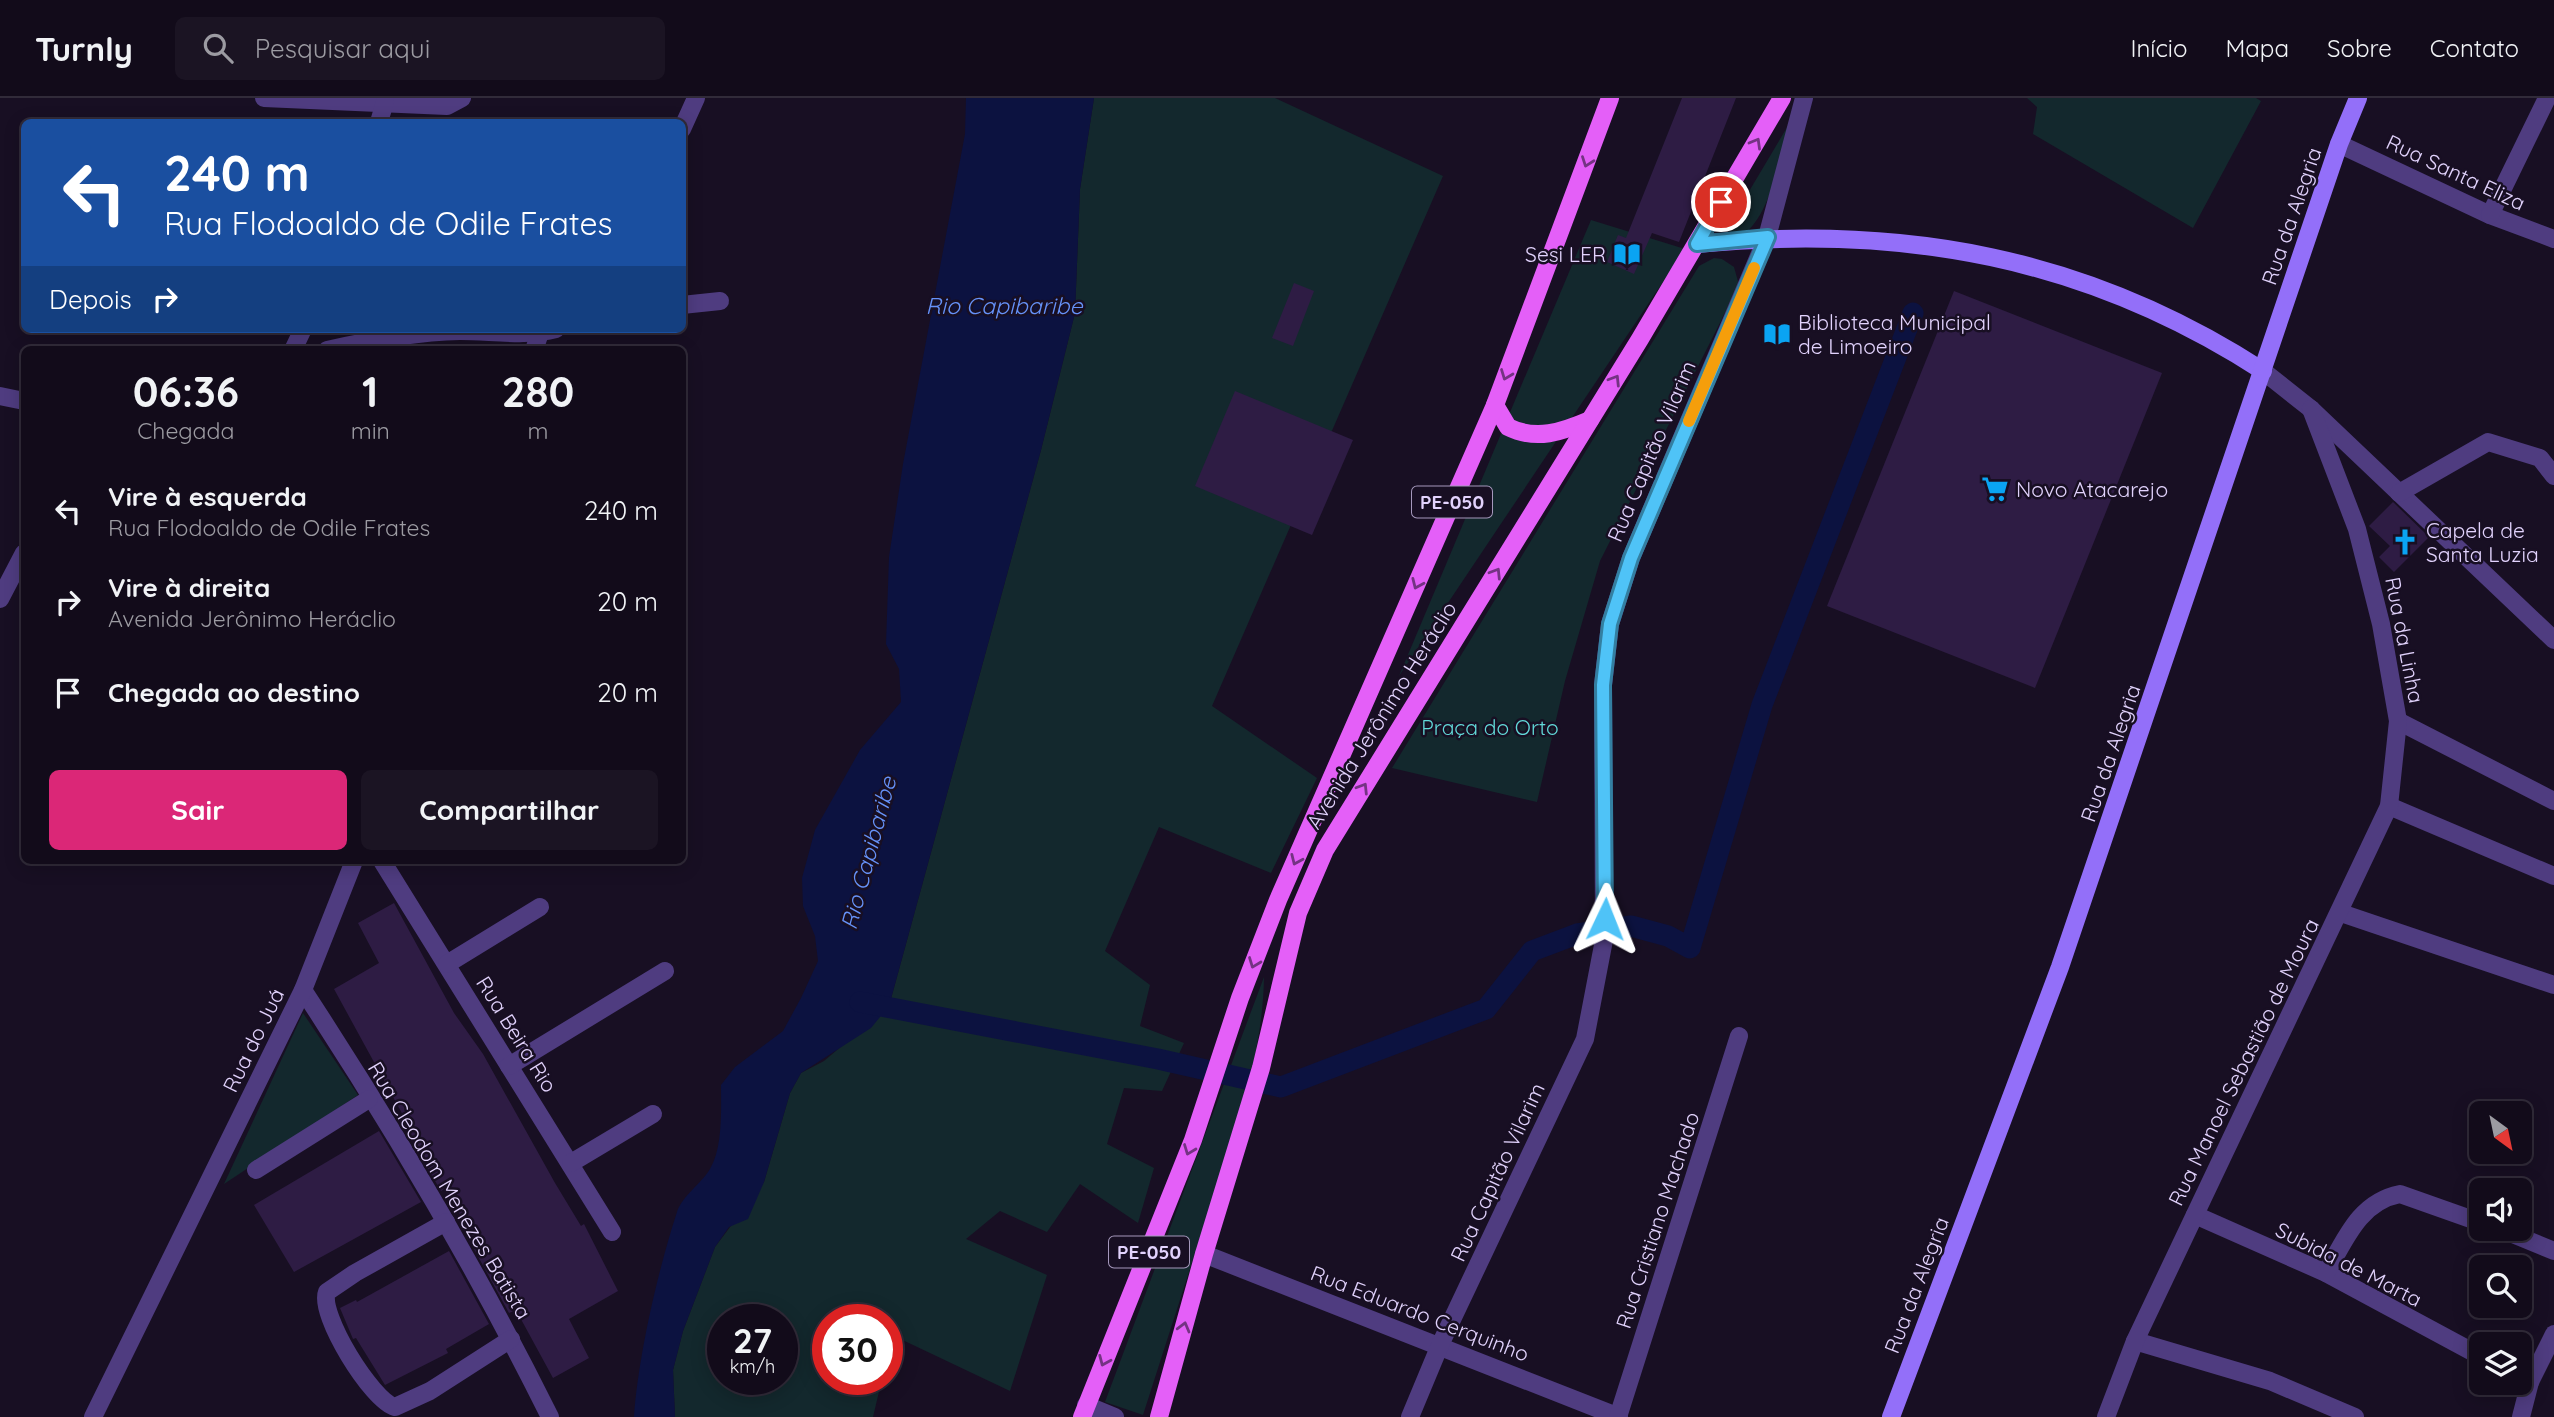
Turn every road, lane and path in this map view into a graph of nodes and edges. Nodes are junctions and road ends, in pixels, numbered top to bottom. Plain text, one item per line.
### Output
1 (264, 98) edge
2 (462, 98) edge
3 (696, 98) edge
4 (1610, 98) edge
5 (1782, 98) edge
6 (1804, 98) edge
7 (2358, 98) edge
8 (2547, 98) edge
9 (385, 102) junction
10 (380, 119) edge
11 (686, 120) edge
12 (2339, 144) junction
13 (2490, 215) junction
14 (1768, 237) junction
15 (2554, 239) edge
16 (1697, 244) junction
17 (720, 301) dead end
18 (686, 304) edge
19 (421, 333) edge
20 (421, 333) edge
21 (544, 337) edge
22 (344, 346) edge
23 (2263, 371) junction
24 (0, 396) edge
25 (21, 400) edge
26 (1495, 405) junction
27 (2311, 409) junction
28 (1590, 420) junction
29 (2554, 476) edge
30 (2399, 493) junction
31 (21, 559) edge
32 (0, 599) edge
33 (2554, 640) edge
34 (2398, 721) junction
35 (2554, 801) edge
36 (2389, 806) junction
37 (353, 864) edge
38 (384, 864) edge
39 (2554, 876) edge
40 (540, 907) dead end
41 (2341, 913) junction
42 (447, 964) junction
43 (665, 971) dead end
44 (2554, 985) edge
45 (303, 990) junction
46 (1739, 1036) dead end
47 (509, 1066) junction
48 (369, 1099) junction
49 (653, 1114) dead end
50 (571, 1163) junction
51 (256, 1170) dead end
52 (2195, 1215) junction
53 (2469, 1218) edge
54 (446, 1222) junction
55 (612, 1232) dead end
56 (2530, 1241) edge
57 (2554, 1251) edge
58 (1203, 1254) junction
59 (2326, 1273) junction
60 (2554, 1334) edge
61 (511, 1339) junction
62 (2136, 1341) junction
63 (1440, 1345) junction
64 (2469, 1350) edge
65 (2532, 1368) edge
66 (2523, 1395) edge
67 (1084, 1411) edge
68 (93, 1417) edge
69 (550, 1417) edge
70 (1115, 1417) edge
71 (1159, 1417) edge
72 (1410, 1417) edge
73 (1618, 1417) edge
74 (1891, 1417) edge
75 (2106, 1417) edge
76 (2355, 1417) edge
77 (2521, 1417) edge

1 - 9 street
2 - 9 street
3 - 11 street
4 -> 26 main road, Avenida Jerônimo Heráclio / PE-050
16 -> 5 main road, Avenida Jerônimo Heráclio / PE-050
6 - 14 street, Rua Capitão Vilarim
7 - 12 street, Rua da Alegria
8 - 13 street
9 - 10 street
12 - 13 street, Rua Santa Eliza
12 - 23 street, Rua da Alegria
13 - 15 street, Rua Santa Eliza
14 - 16 street
14 - 23 street
14 - 63 street, Rua Capitão Vilarim
28 -> 16 main road, Avenida Jerônimo Heráclio / PE-050
17 - 18 street
19 - 22 street
20 - 21 street
23 - 27 street
23 - 74 street, Rua da Alegria
24 - 25 street
26 - 28 main road
26 -> 67 main road, Avenida Jerônimo Heráclio / PE-050
27 - 30 street
27 - 34 street, Rua da Linha
58 -> 28 main road, Avenida Jerônimo Heráclio / PE-050
29 - 30 street
30 - 33 street
31 - 32 street
34 - 35 street
34 - 36 street, Rua Manoel Sebastião de Moura
36 - 39 street
36 - 41 street, Rua Manoel Sebastião de Moura
37 - 45 street, Rua do Juá
38 - 42 street, Rua Beira Rio
40 - 42 street
41 - 44 street
41 - 52 street, Rua Manoel Sebastião de Moura
42 - 47 street, Rua Beira Rio
43 - 47 street
45 - 48 street, Rua Cleodom Menezes Batista
45 - 68 street, Rua do Juá
46 - 73 street, Rua Cristiano Machado
47 - 50 street, Rua Beira Rio
48 - 51 street
48 - 54 street, Rua Cleodom Menezes Batista
49 - 50 street
50 - 55 street, Rua Beira Rio
52 - 59 street, Subida de Marta
52 - 62 street, Rua Manoel Sebastião de Moura
53 - 59 street
54 - 61 street, Rua Cleodom Menezes Batista
54 - 61 street
56 - 57 street
58 - 63 street, Rua Eduardo Cerquinho
71 -> 58 main road, Avenida Jerônimo Heráclio / PE-050
59 - 64 street, Subida de Marta
60 - 65 street
61 - 69 street, Rua Cleodom Menezes Batista
62 - 75 street, Rua Manoel Sebastião de Moura
62 - 76 street
63 - 72 street, Rua Capitão Vilarim
63 - 73 street, Rua Eduardo Cerquinho
66 - 77 street
67 - 70 street

